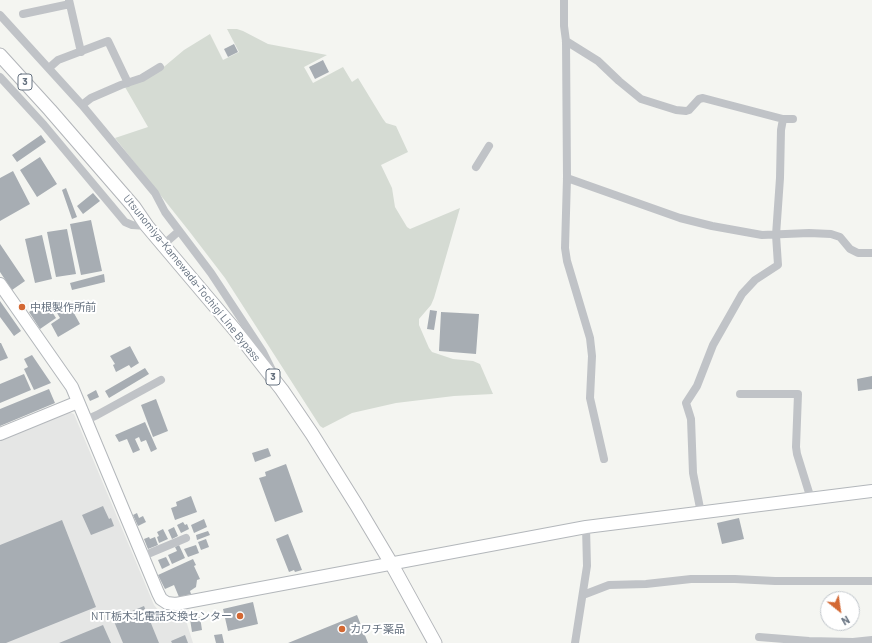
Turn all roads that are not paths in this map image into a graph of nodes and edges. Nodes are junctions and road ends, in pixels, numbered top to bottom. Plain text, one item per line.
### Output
1 (564, 0) edge
2 (69, 2) edge
3 (23, 14) dead end
4 (0, 15) edge
5 (566, 41) junction
6 (81, 52) junction
7 (0, 55) edge
8 (160, 67) dead end
9 (49, 68) junction
10 (0, 77) edge
11 (128, 83) junction
12 (82, 105) junction
13 (782, 119) junction
14 (793, 119) dead end
15 (489, 146) dead end
16 (476, 167) dead end
17 (567, 178) junction
18 (147, 226) junction
19 (180, 231) junction
20 (776, 235) junction
21 (163, 245) junction
22 (872, 253) edge
23 (0, 284) edge
24 (161, 380) dead end
25 (282, 390) junction
26 (740, 394) dead end
27 (78, 402) junction
28 (86, 420) junction
29 (0, 434) edge
30 (604, 460) dead end
31 (872, 491) edge
32 (811, 499) junction
33 (701, 513) junction
34 (586, 527) junction
35 (186, 538) dead end
36 (143, 556) junction
37 (391, 563) junction
38 (872, 581) edge
39 (583, 595) junction
40 (759, 637) dead end
41 (872, 640) edge
42 (434, 643) edge
43 (576, 643) edge

1 - 5 street
2 - 3 street
2 - 6 street
4 - 9 street
5 - 13 street
5 - 17 street
6 - 9 street
6 - 11 street
7 - 18 main road, Utsunomiya-Kamewada-Tochigi Line Bypass / 3
8 - 11 street
9 - 12 street
10 - 18 street
11 - 12 street
12 - 19 street
13 - 14 street
13 - 20 street
15 - 16 street
17 - 20 street
17 - 30 street
18 - 21 main road, Utsunomiya-Kamewada-Tochigi Line Bypass / 3
19 - 21 street
19 - 25 street
20 - 22 street
20 - 33 street
21 - 25 main road, Utsunomiya-Kamewada-Tochigi Line Bypass / 3
23 - 27 street
24 - 28 street
25 - 37 main road, Utsunomiya-Kamewada-Tochigi Line Bypass / 3
26 - 32 street
27 - 28 street
27 - 29 street
28 - 36 street
31 - 32 street
32 - 33 street
33 - 34 street
34 - 37 street
34 - 39 street
35 - 36 street
36 - 37 street
37 - 42 main road, Utsunomiya-Kamewada-Tochigi Line Bypass / 3
38 - 39 street
39 - 43 street
40 - 41 street

